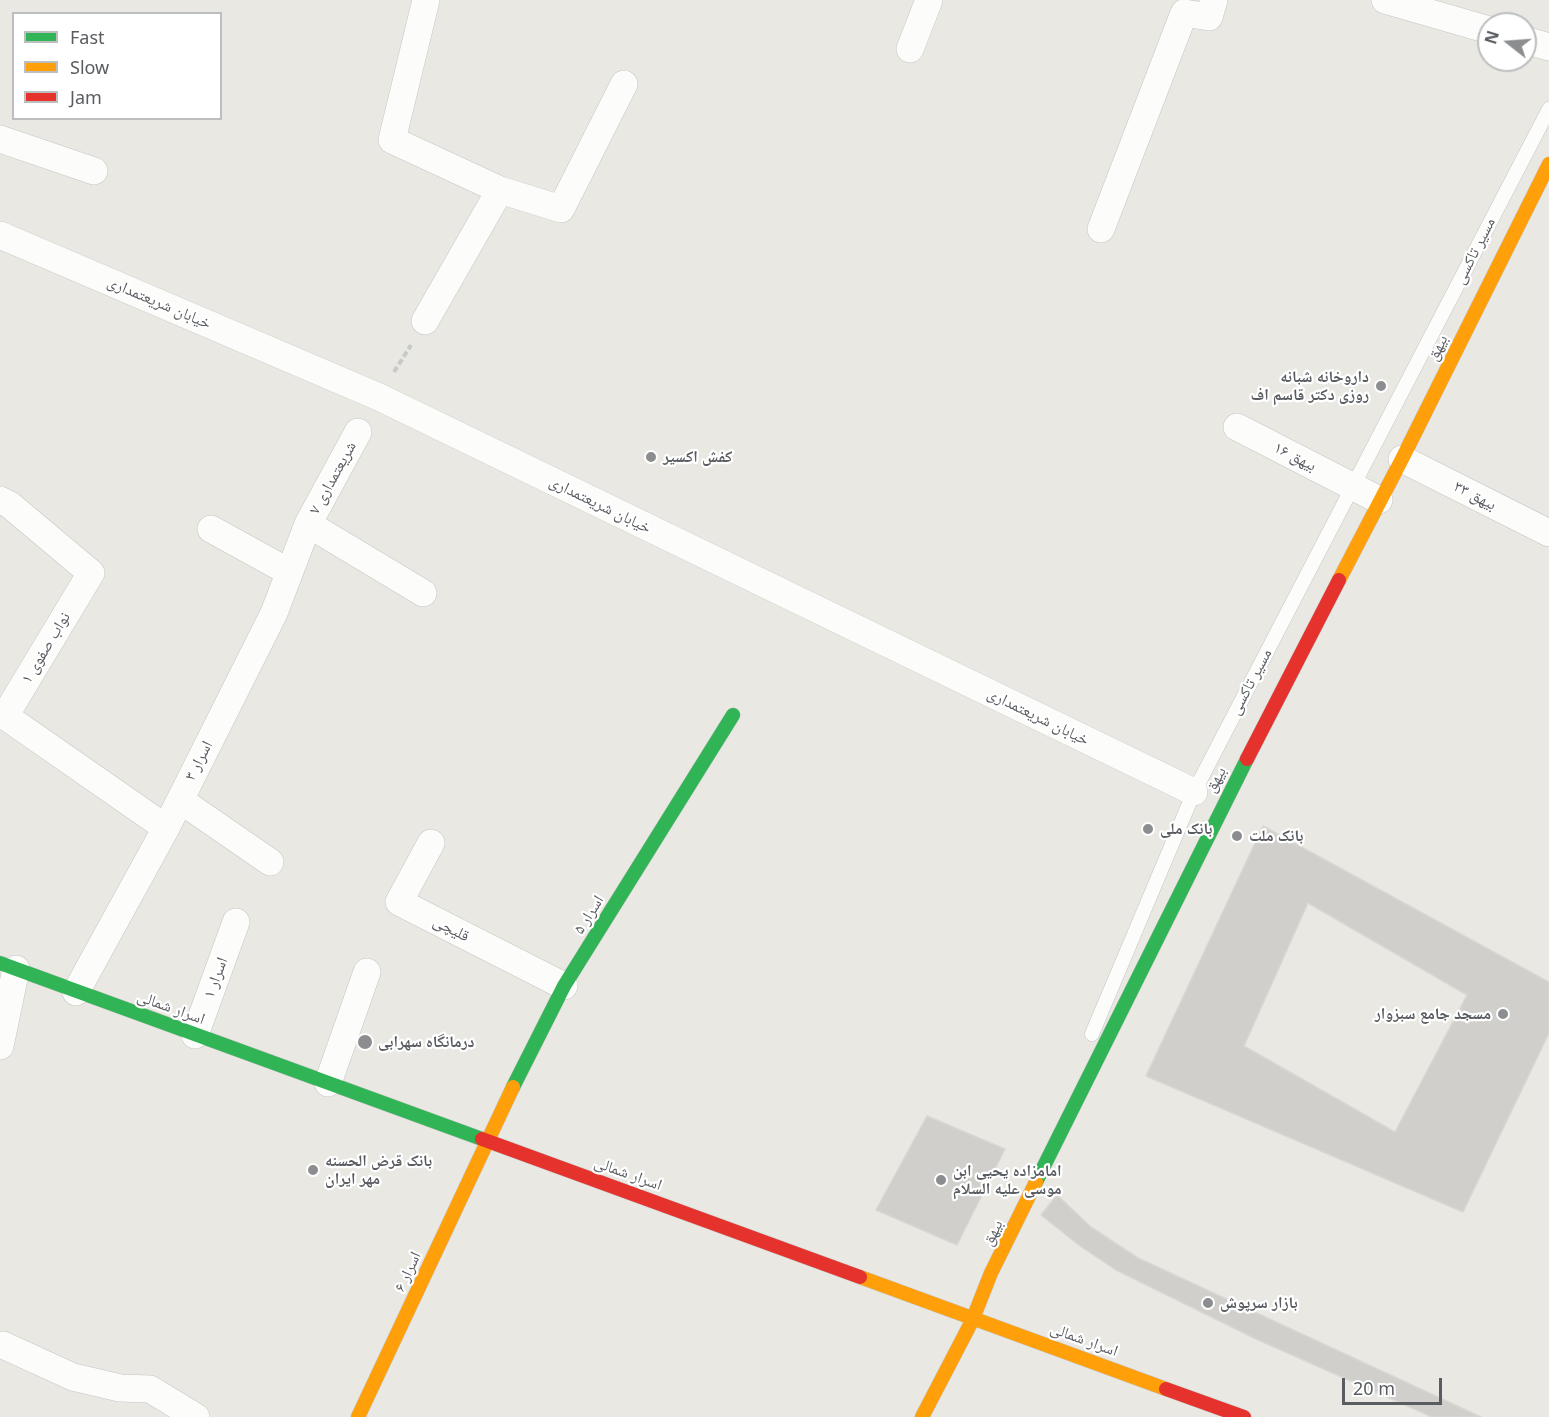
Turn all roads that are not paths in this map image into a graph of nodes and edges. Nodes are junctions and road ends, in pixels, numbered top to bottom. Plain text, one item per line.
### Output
1 (426, 0) edge
2 (929, 0) edge
3 (1214, 0) edge
4 (1385, 0) edge
5 (1477, 27) edge
6 (910, 49) dead end
7 (624, 84) dead end
8 (1549, 109) edge
9 (0, 139) edge
10 (1549, 164) edge
11 (94, 171) dead end
12 (500, 190) junction
13 (1101, 229) dead end
14 (0, 235) edge
15 (425, 321) road end
16 (1236, 428) dead end
17 (358, 432) dead end
18 (1401, 459) junction
19 (1353, 487) junction
20 (0, 500) edge
21 (1378, 500) junction
22 (308, 524) junction
23 (211, 529) dead end
24 (1549, 533) edge
25 (289, 572) junction
26 (423, 592) dead end
27 (733, 715) dead end
28 (1194, 792) junction
29 (180, 800) junction
30 (166, 828) junction
31 (431, 843) dead end
32 (270, 862) dead end
33 (236, 922) dead end
34 (8, 966) edge
35 (367, 972) dead end
36 (564, 986) junction
37 (76, 992) junction
38 (195, 1035) junction
39 (1088, 1043) dead end
40 (0, 1046) edge
41 (1079, 1065) dead end
42 (328, 1083) junction
43 (487, 1140) junction
44 (991, 1273) junction
45 (974, 1317) junction
46 (3, 1345) dead end
47 (1208, 1404) junction
48 (196, 1417) edge
49 (358, 1417) edge
50 (922, 1417) edge
51 (1201, 1417) edge
52 (1244, 1417) edge

1 - 12 street
2 - 6 street
3 - 13 street
4 - 5 street
7 - 12 street
8 - 19 lane, مسیر تاکسی
9 - 11 street
10 - 18 main road, بیهق
12 - 15 street
14 - 28 street, خیابان شریعتمداری
16 - 19 street, بیهق ۱۶
17 - 22 street, شریعتمداری ۷
18 - 21 main road, بیهق
18 - 24 street, بیهق ۳۳
19 - 21 street, بیهق ۱۶
19 - 28 lane, مسیر تاکسی
20 - 30 street, نواب صفوی ۱
21 - 44 main road, بیهق
22 - 25 street, اسرار ۳
22 - 26 street
23 - 25 street
25 - 29 street, اسرار ۳
27 - 36 main road, اسرار ۵
28 - 39 lane, مسیر تاکسی
29 - 30 street, اسرار ۳
29 - 32 street
30 - 37 street, اسرار ۳
31 - 36 street, قلیچی
33 - 38 street, اسرار ۱
34 - 37 main road, اسرار شمالی
34 - 40 street
35 - 42 street
36 - 43 main road, اسرار ۵
37 - 38 main road, اسرار شمالی
38 - 42 main road, اسرار شمالی
41 - 44 lane
42 - 43 main road, اسرار شمالی
43 - 45 main road, اسرار شمالی
43 - 49 main road, اسرار ۶
44 - 45 main road, بیهق
45 - 47 main road, اسرار شمالی
45 - 50 main road, بیهق
46 - 48 street
47 - 51 lane
47 - 52 main road, اسرار شمالی

